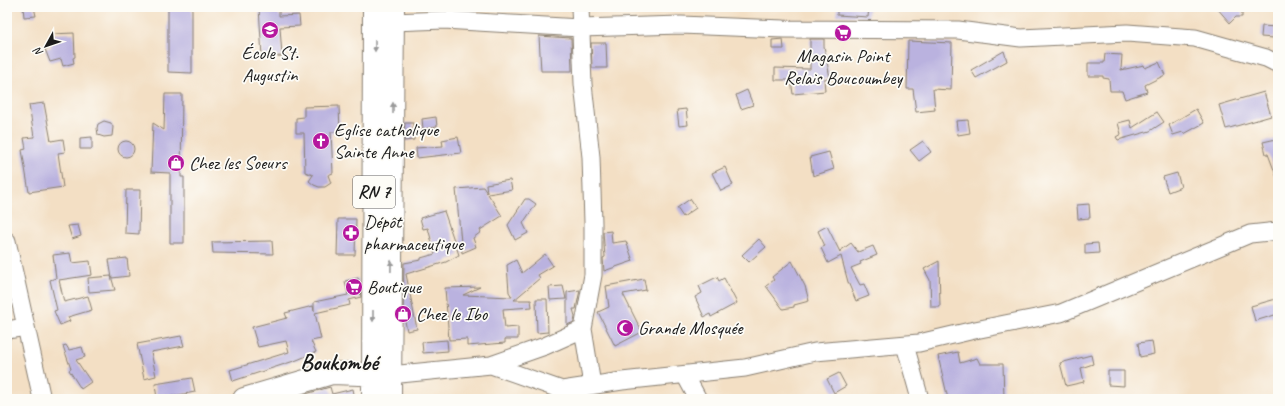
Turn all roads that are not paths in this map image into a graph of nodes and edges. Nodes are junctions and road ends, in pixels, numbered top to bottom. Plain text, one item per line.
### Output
1 (374, 7) edge
2 (580, 7) edge
3 (393, 14) edge
4 (580, 28) junction
5 (1278, 64) edge
6 (1278, 221) edge
7 (1278, 231) edge
8 (1257, 233) junction
9 (7, 241) edge
10 (26, 327) junction
11 (583, 329) junction
12 (7, 330) edge
13 (905, 345) junction
14 (491, 365) junction
15 (381, 375) junction
16 (685, 375) junction
17 (592, 386) junction
18 (42, 399) edge
19 (244, 399) edge
20 (373, 399) edge
21 (390, 399) edge
22 (698, 399) edge
23 (920, 399) edge

1 -> 15 main road, RN 7
2 - 4 street
3 - 4 street
15 -> 3 main road, RN 7
4 - 5 street
4 - 11 street
6 - 8 street
7 - 8 street
8 - 13 street
9 - 10 street
10 - 12 street
10 - 18 street
11 - 14 street
11 - 17 street
13 - 16 street
13 - 23 street
14 - 15 street
14 - 17 street
15 - 19 main road
15 - 20 main road, RN 7
15 - 21 main road, RN 7
16 - 17 street
16 - 22 street

